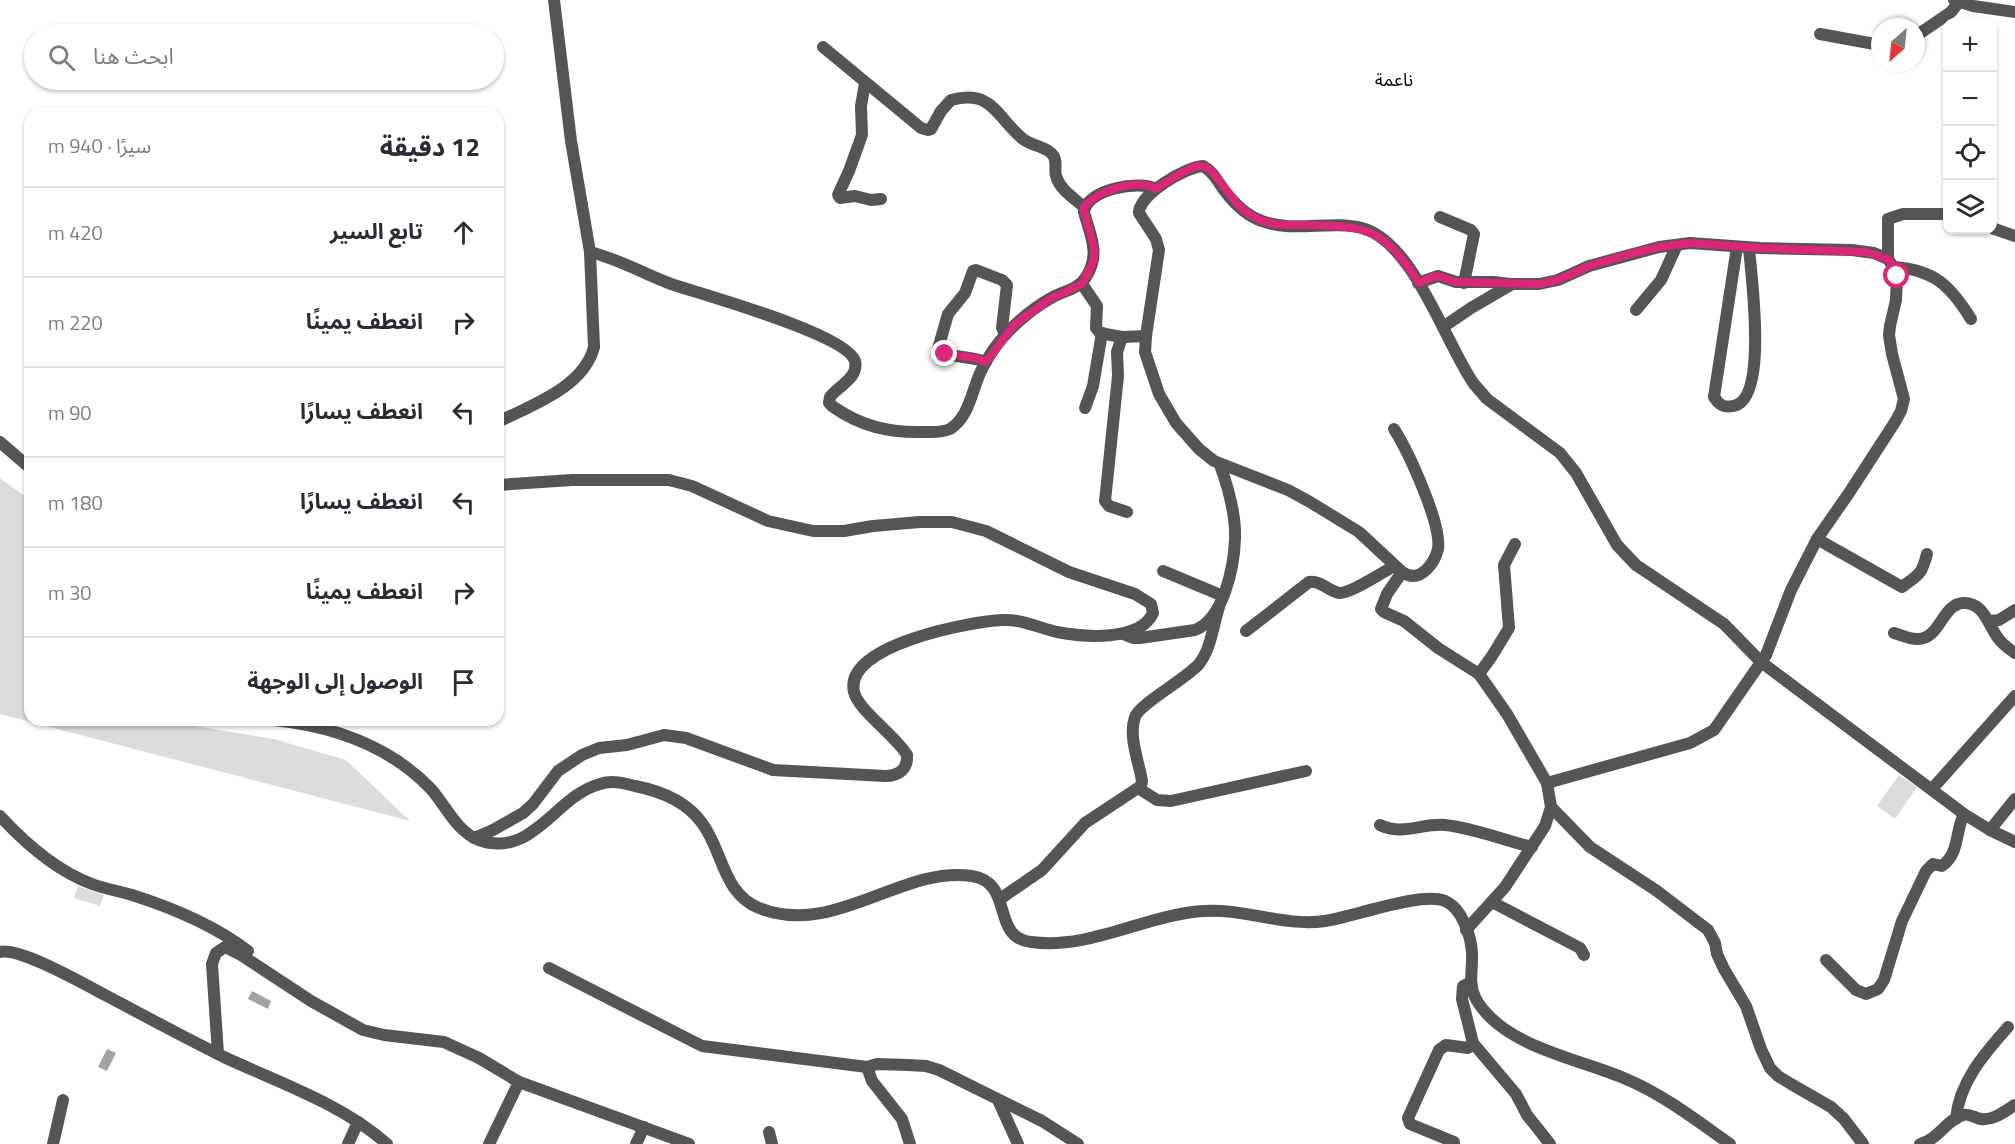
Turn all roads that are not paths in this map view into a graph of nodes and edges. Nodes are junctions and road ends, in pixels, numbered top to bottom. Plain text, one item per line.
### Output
1 (554, 0) edge
2 (1957, 1) edge
3 (2015, 12) edge
4 (1925, 30) edge
5 (1820, 34) dead end
6 (1871, 43) edge
7 (823, 47) dead end
8 (865, 83) junction
9 (1156, 189) junction
10 (881, 199) dead end
11 (1084, 207) junction
12 (1943, 214) edge
13 (1440, 217) dead end
14 (1997, 230) edge
15 (2015, 236) edge
16 (1677, 244) junction
17 (1743, 247) junction
18 (590, 252) junction
19 (1891, 263) junction
20 (1419, 283) junction
21 (1464, 283) junction
22 (1082, 284) junction
23 (1512, 284) junction
24 (1636, 310) dead end
25 (1971, 319) dead end
26 (1443, 327) junction
27 (1102, 333) junction
28 (1005, 335) junction
29 (1146, 336) junction
30 (1122, 337) junction
31 (986, 362) junction
32 (1085, 408) dead end
33 (504, 419) edge
34 (1395, 429) dead end
35 (0, 442) edge
36 (24, 463) edge
37 (1220, 465) junction
38 (504, 485) edge
39 (1127, 512) dead end
40 (1817, 539) junction
41 (1515, 544) dead end
42 (1927, 554) dead end
43 (1398, 569) junction
44 (1163, 571) dead end
45 (1221, 602) junction
46 (2015, 610) edge
47 (1989, 621) junction
48 (1246, 631) dead end
49 (1894, 633) dead end
50 (1122, 634) junction
51 (2015, 653) edge
52 (1761, 662) junction
53 (1479, 674) junction
54 (2015, 696) edge
55 (311, 726) edge
56 (1306, 771) dead end
57 (1547, 783) junction
58 (1138, 788) junction
59 (1932, 789) junction
60 (2015, 799) edge
61 (1551, 807) junction
62 (1964, 814) junction
63 (0, 816) edge
64 (1380, 825) dead end
65 (1989, 830) junction
66 (474, 838) junction
67 (2015, 842) edge
68 (1532, 847) junction
69 (1000, 899) junction
70 (1492, 902) junction
71 (1466, 930) junction
72 (2, 950) edge
73 (1584, 955) dead end
74 (1826, 960) dead end
75 (549, 968) dead end
76 (272, 975) junction
77 (1471, 982) junction
78 (2008, 1027) dead end
79 (1473, 1043) junction
80 (218, 1054) junction
81 (867, 1067) junction
82 (519, 1082) junction
83 (63, 1100) dead end
84 (998, 1100) junction
85 (2015, 1105) edge
86 (1956, 1119) junction
87 (358, 1122) junction
88 (644, 1127) junction
89 (1454, 1142) dead end
90 (53, 1144) edge
91 (348, 1144) edge
92 (387, 1144) edge
93 (489, 1144) edge
94 (636, 1144) edge
95 (689, 1144) edge
96 (910, 1144) edge
97 (1018, 1144) edge
98 (1078, 1144) edge
99 (1550, 1144) edge
100 (1730, 1144) edge
101 (1863, 1144) edge
102 (1920, 1144) edge

1 - 18 street
2 - 3 street
2 - 4 street
5 - 6 street
7 - 8 street
8 - 10 street
8 - 11 street
9 - 11 street
9 - 20 street
9 - 29 street
11 - 22 street
12 - 19 street
13 - 21 street
14 - 15 street
16 - 17 street
16 - 23 street
16 - 24 street
17 - 17 street
17 - 19 street
18 - 31 street
18 - 33 street
19 - 25 street
19 - 40 street
20 - 21 street
20 - 26 street
21 - 23 street
22 - 27 street
22 - 28 street
23 - 26 street
26 - 52 street
27 - 30 street
27 - 32 street
28 - 31 street
28 - 31 street
29 - 30 street
29 - 37 street
30 - 39 street
34 - 43 street
35 - 36 street
37 - 43 street
37 - 45 street
38 - 50 street
40 - 42 street
40 - 52 street
41 - 53 street
43 - 48 street
43 - 53 street
44 - 45 street
45 - 50 street
45 - 58 street
46 - 47 street
47 - 49 street
47 - 51 street
50 - 66 street
52 - 57 street
52 - 59 street
53 - 57 street
54 - 59 street
55 - 66 street
56 - 58 street
57 - 61 street
58 - 69 street
59 - 62 street
60 - 65 street
61 - 68 street
61 - 101 street
62 - 65 street
62 - 74 street
63 - 76 street
64 - 68 street
65 - 67 street
66 - 69 street
68 - 70 street
69 - 71 street
70 - 71 street
70 - 73 street
71 - 77 street
72 - 80 street
75 - 81 street
76 - 80 street
76 - 82 street
77 - 79 street
77 - 100 street
78 - 86 street
79 - 89 street
79 - 99 street
80 - 87 street
81 - 84 street
81 - 96 street
82 - 88 street
82 - 93 street
83 - 90 street
84 - 97 street
84 - 98 street
85 - 86 street
86 - 102 street
87 - 91 street
87 - 92 street
88 - 94 street
88 - 95 street

